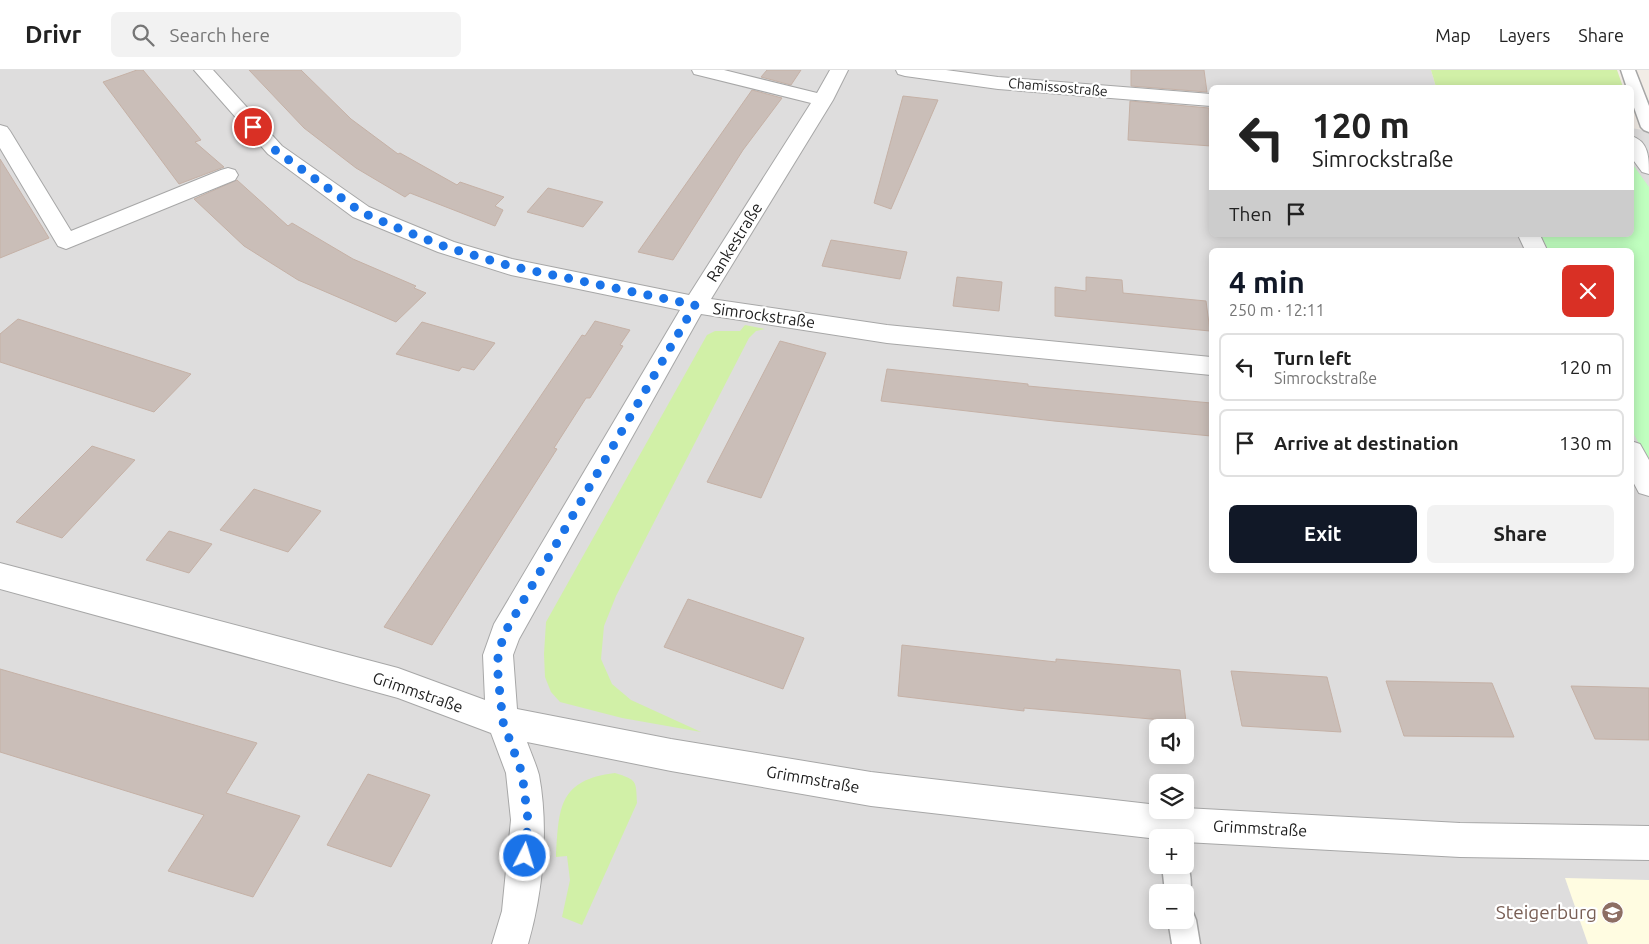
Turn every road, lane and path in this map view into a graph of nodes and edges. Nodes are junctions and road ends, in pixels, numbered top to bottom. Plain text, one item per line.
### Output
1 (203, 70) edge
2 (701, 70) edge
3 (839, 70) edge
4 (905, 70) edge
5 (1628, 70) edge
6 (1634, 85) edge
7 (1634, 86) edge
8 (823, 100) junction
9 (1209, 100) edge
10 (1649, 127) edge
11 (0, 131) edge
12 (1634, 140) edge
13 (1649, 142) edge
14 (1634, 144) edge
15 (1649, 167) edge
16 (228, 175) dead end
17 (695, 305) junction
18 (1209, 366) edge
19 (1634, 458) edge
20 (1649, 485) edge
21 (0, 576) edge
22 (503, 722) junction
23 (1165, 829) edge
24 (1194, 831) edge
25 (1649, 843) edge
26 (1184, 929) edge
27 (510, 944) edge
28 (1186, 944) edge

1 - 17 street, Simrockstraße
2 - 8 street
3 - 8 street, Rankestraße
4 - 9 street, Chamissostraße
5 - 6 lane
7 - 10 lane
8 - 17 street, Rankestraße
11 - 16 street
12 - 13 street
14 - 15 street
17 - 18 street, Simrockstraße
17 - 22 street, Rankestraße
19 - 20 street
21 - 22 street, Grimmstraße
22 - 23 street, Grimmstraße
22 - 27 street, Rankestraße
24 - 25 street, Grimmstraße
26 - 28 lane

